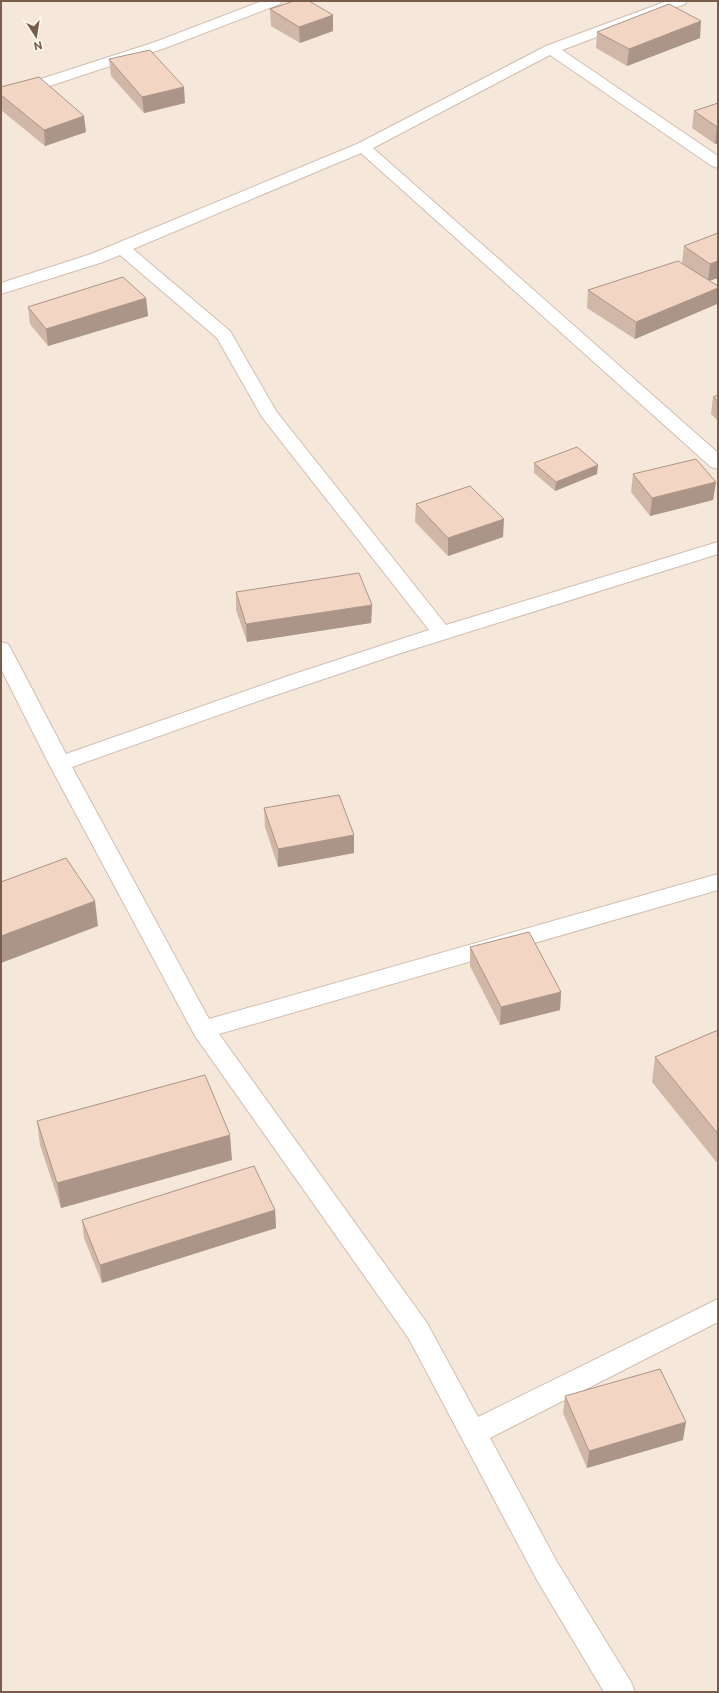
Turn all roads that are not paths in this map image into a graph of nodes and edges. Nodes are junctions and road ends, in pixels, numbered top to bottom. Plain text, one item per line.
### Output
1 (275, 1) edge
2 (680, 1) edge
3 (551, 49) junction
4 (1, 97) edge
5 (363, 148) junction
6 (718, 163) edge
7 (122, 248) junction
8 (1, 289) edge
9 (718, 463) edge
10 (718, 548) edge
11 (442, 633) junction
12 (1, 649) edge
13 (60, 764) junction
14 (718, 882) edge
15 (203, 1030) junction
16 (718, 1310) edge
17 (472, 1432) junction
18 (620, 1692) edge

1 - 4 street
2 - 3 street
3 - 5 street
3 - 6 street
5 - 7 street
5 - 9 street
7 - 8 street
7 - 11 street
10 - 11 street
11 - 13 street
12 - 13 street
13 - 15 street
14 - 15 street
15 - 17 street
16 - 17 street
17 - 18 street

